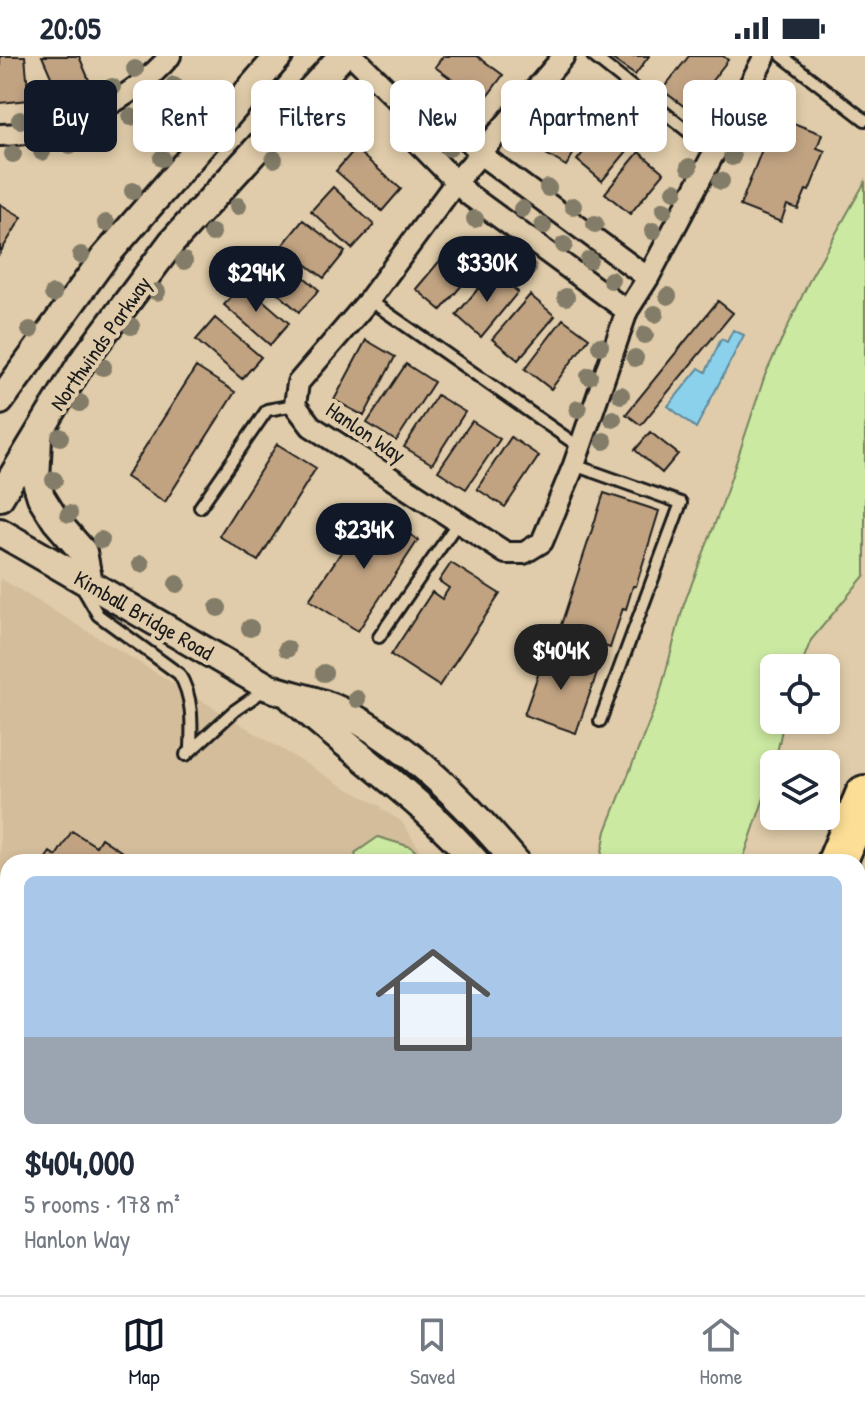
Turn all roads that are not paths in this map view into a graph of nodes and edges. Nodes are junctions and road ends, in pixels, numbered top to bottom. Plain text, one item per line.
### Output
1 (170, 56) edge
2 (279, 56) edge
3 (342, 56) edge
4 (353, 56) edge
5 (564, 56) edge
6 (593, 56) edge
7 (765, 56) edge
8 (782, 56) edge
9 (752, 80) edge
10 (390, 92) edge
11 (865, 120) edge
12 (683, 127) edge
13 (0, 135) edge
14 (427, 152) edge
15 (714, 152) edge
16 (481, 153) junction
17 (456, 182) junction
18 (648, 278) junction
19 (369, 300) junction
20 (627, 311) junction
21 (0, 401) edge
22 (295, 405) junction
23 (38, 435) junction
24 (578, 456) junction
25 (0, 497) edge
26 (200, 507) dead end
27 (458, 522) junction
28 (0, 532) edge
29 (81, 578) junction
30 (379, 637) dead end
31 (279, 692) junction
32 (600, 721) dead end
33 (865, 795) edge
34 (468, 854) edge
35 (509, 854) edge
36 (840, 854) edge

1 - 13 street
2 - 21 street, Northwinds Parkway
3 - 23 street, Northwinds Parkway
4 - 10 street
5 - 16 street, Hanlon Way
6 - 12 lane
7 - 9 street, Hanlon Way
8 - 11 lane
14 - 17 street
15 - 18 street, Hanlon Way
16 - 17 street, Hanlon Way
16 - 18 street
17 - 19 street, Hanlon Way
17 - 20 street
18 - 20 street, Hanlon Way
19 - 22 street, Hanlon Way
19 - 24 lane
20 - 24 street, Hanlon Way
22 - 26 lane
22 - 27 street, Hanlon Way
23 - 25 street, Northwinds Parkway
23 - 29 street
24 - 27 street, Hanlon Way
24 - 32 lane
27 - 30 lane
28 - 29 street, Kimball Bridge Road
29 - 31 street, Kimball Bridge Road
29 - 31 lane
31 - 34 street, Kimball Bridge Road
31 - 35 street, Kimball Bridge Road
33 - 36 highway

